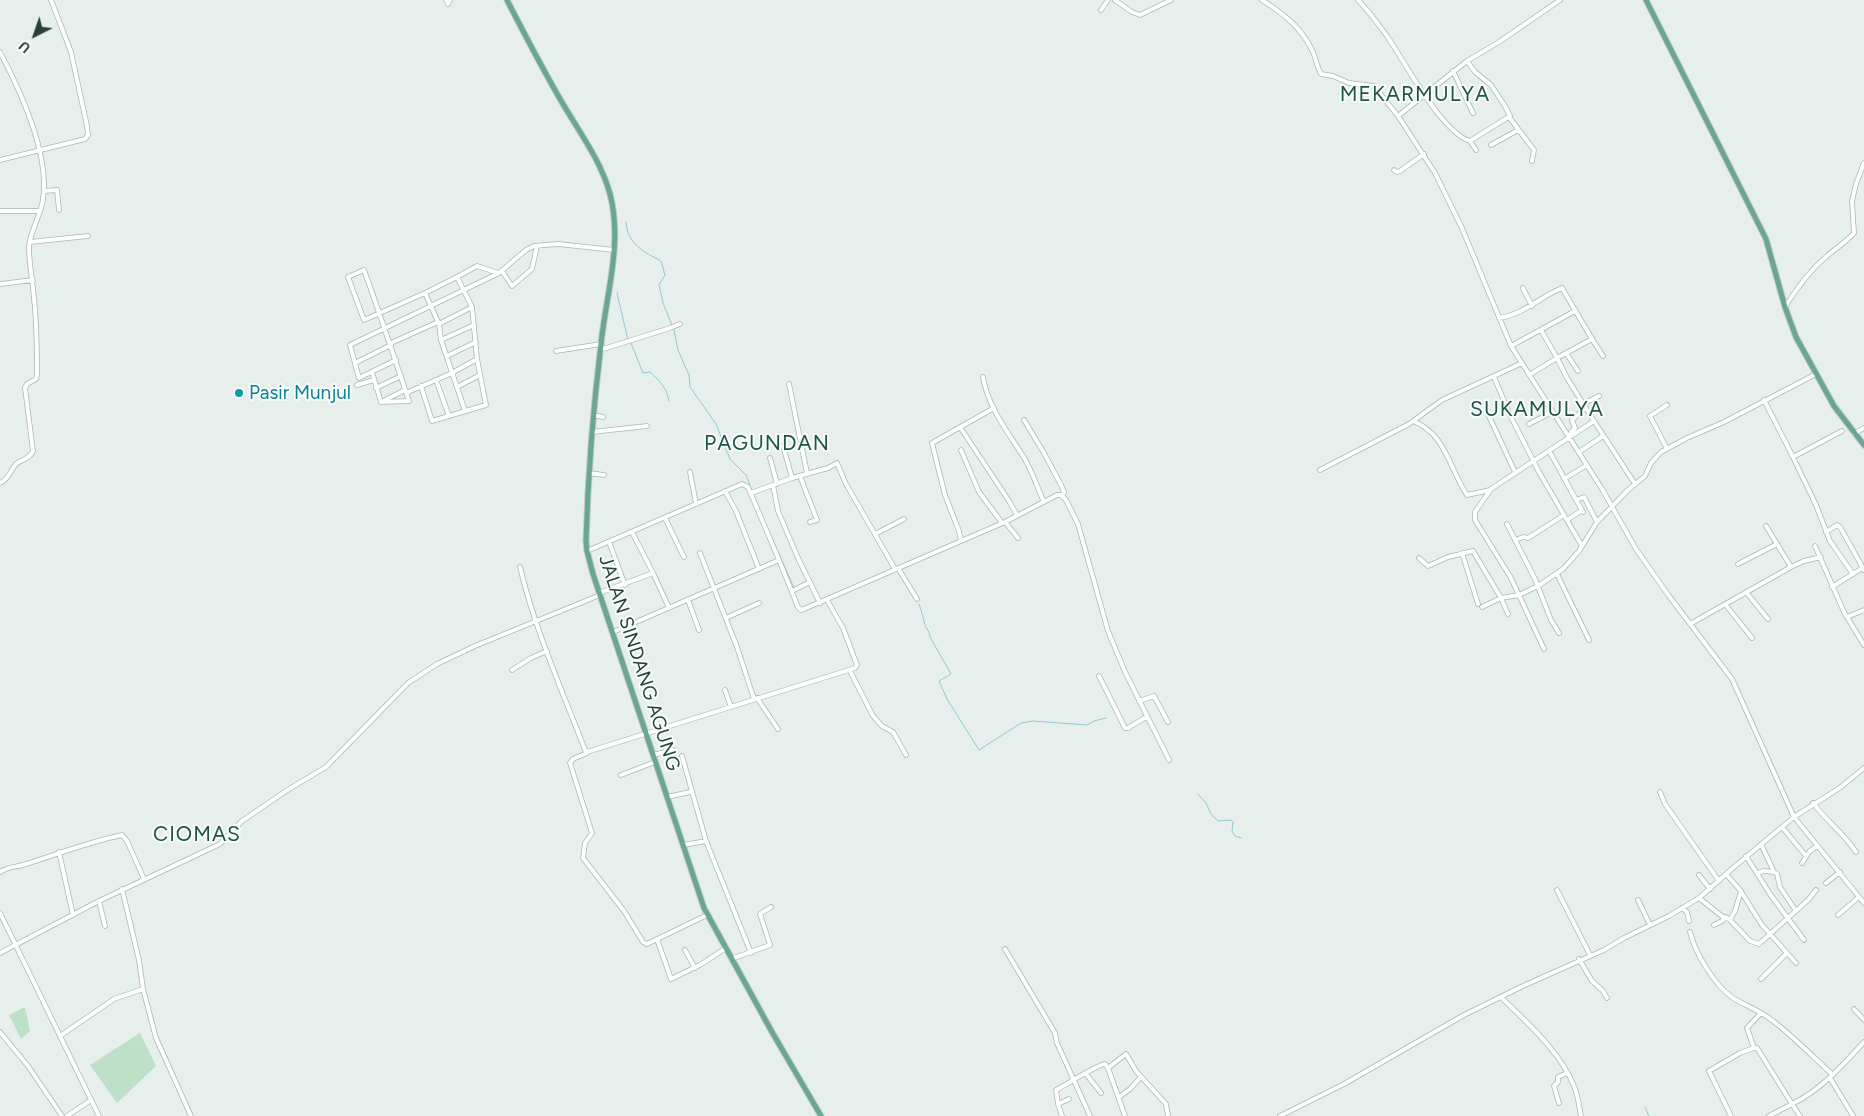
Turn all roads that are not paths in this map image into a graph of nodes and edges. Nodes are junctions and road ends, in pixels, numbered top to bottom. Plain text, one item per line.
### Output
1 (51, 0) edge
2 (446, 0) edge
3 (450, 0) edge
4 (507, 0) edge
5 (1108, 0) edge
6 (1115, 0) edge
7 (1171, 0) edge
8 (1262, 0) edge
9 (1358, 0) edge
10 (1560, 0) edge
11 (1646, 0) edge
12 (1100, 10) dead end
13 (0, 52) edge
14 (1466, 61) junction
15 (1453, 71) junction
16 (1425, 94) junction
17 (1473, 114) dead end
18 (1398, 116) junction
19 (1510, 118) junction
20 (1518, 130) junction
21 (1470, 141) junction
22 (1491, 144) dead end
23 (39, 150) junction
24 (1476, 150) dead end
25 (1424, 154) junction
26 (0, 160) edge
27 (1532, 161) dead end
28 (1864, 163) edge
29 (1394, 170) dead end
30 (44, 191) junction
31 (59, 210) dead end
32 (0, 211) edge
33 (40, 211) junction
34 (88, 236) dead end
35 (30, 242) junction
36 (537, 246) junction
37 (614, 250) junction
38 (500, 272) junction
39 (457, 277) junction
40 (33, 280) junction
41 (0, 284) edge
42 (1523, 288) dead end
43 (463, 291) junction
44 (426, 293) junction
45 (430, 306) junction
46 (1532, 306) junction
47 (472, 307) junction
48 (1785, 307) junction
49 (1575, 311) junction
50 (379, 312) junction
51 (1500, 318) junction
52 (438, 323) junction
53 (680, 324) dead end
54 (474, 325) junction
55 (385, 327) junction
56 (1541, 330) junction
57 (1592, 339) junction
58 (441, 340) junction
59 (476, 342) junction
60 (391, 344) junction
61 (601, 344) junction
62 (1511, 346) junction
63 (600, 350) junction
64 (556, 351) dead end
65 (1566, 353) junction
66 (446, 356) junction
67 (1603, 356) dead end
68 (1557, 358) junction
69 (477, 359) junction
70 (396, 360) junction
71 (355, 363) junction
72 (1522, 363) junction
73 (1578, 371) dead end
74 (372, 372) junction
75 (452, 373) junction
76 (1816, 374) junction
77 (480, 375) junction
78 (1529, 375) junction
79 (401, 376) junction
80 (983, 377) dead end
81 (1494, 377) junction
82 (374, 380) junction
83 (436, 380) junction
84 (789, 384) dead end
85 (357, 385) dead end
86 (421, 386) junction
87 (457, 387) junction
88 (376, 388) junction
89 (406, 392) junction
90 (1599, 396) dead end
91 (1764, 400) junction
92 (381, 402) junction
93 (1667, 405) dead end
94 (1584, 406) junction
95 (994, 408) junction
96 (464, 412) junction
97 (1552, 412) junction
98 (1488, 414) dead end
99 (593, 415) junction
100 (449, 416) junction
101 (603, 416) dead end
102 (1024, 420) dead end
103 (1414, 421) junction
104 (1594, 421) junction
105 (1529, 424) dead end
106 (647, 426) dead end
107 (960, 428) junction
108 (1864, 428) edge
109 (1842, 431) dead end
110 (592, 432) junction
111 (1854, 434) junction
112 (1603, 436) junction
113 (1570, 437) junction
114 (1864, 445) edge
115 (783, 446) dead end
116 (1666, 449) junction
117 (961, 450) dead end
118 (1549, 451) junction
119 (1578, 452) junction
120 (1793, 457) junction
121 (770, 458) dead end
122 (1533, 460) junction
123 (1587, 465) junction
124 (1320, 470) dead end
125 (690, 472) dead end
126 (1515, 472) junction
127 (589, 473) junction
128 (807, 473) junction
129 (604, 476) dead end
130 (800, 476) junction
131 (792, 478) junction
132 (1564, 479) junction
133 (0, 483) edge
134 (775, 484) junction
135 (1634, 484) junction
136 (1490, 490) junction
137 (725, 491) junction
138 (751, 493) junction
139 (1062, 496) junction
140 (1576, 500) junction
141 (1044, 502) junction
142 (696, 504) junction
143 (1613, 506) junction
144 (1017, 516) junction
145 (1566, 517) junction
146 (665, 518) junction
147 (904, 519) dead end
148 (810, 522) dead end
149 (1003, 522) junction
150 (1597, 522) junction
151 (1507, 524) dead end
152 (1766, 526) dead end
153 (632, 532) junction
154 (1826, 532) junction
155 (875, 534) junction
156 (1018, 538) dead end
157 (1515, 540) junction
158 (961, 541) junction
159 (609, 542) junction
160 (1777, 544) junction
161 (1582, 546) junction
162 (1815, 546) dead end
163 (587, 552) junction
164 (700, 552) dead end
165 (1462, 553) junction
166 (1820, 557) junction
167 (684, 558) dead end
168 (1419, 558) dead end
169 (779, 560) junction
170 (1738, 564) dead end
171 (1791, 567) junction
172 (520, 568) dead end
173 (1864, 568) edge
174 (759, 569) junction
175 (897, 569) junction
176 (653, 573) junction
177 (1557, 574) junction
178 (1852, 574) junction
179 (810, 582) junction
180 (624, 585) junction
181 (1538, 586) junction
182 (1832, 587) junction
183 (714, 588) junction
184 (792, 591) junction
185 (1746, 592) junction
186 (600, 594) junction
187 (1519, 595) junction
188 (1501, 598) junction
189 (917, 599) dead end
190 (688, 600) junction
191 (827, 600) junction
192 (759, 603) dead end
193 (820, 603) junction
194 (1478, 604) dead end
195 (1725, 604) junction
196 (1482, 607) dead end
197 (669, 608) junction
198 (1864, 610) edge
199 (1508, 614) dead end
200 (1847, 616) junction
201 (726, 618) junction
202 (1768, 619) dead end
203 (536, 621) junction
204 (1690, 624) junction
205 (700, 630) dead end
206 (613, 632) junction
207 (1559, 633) dead end
208 (1752, 638) dead end
209 (1589, 640) dead end
210 (1864, 646) edge
211 (1544, 649) dead end
212 (547, 651) junction
213 (512, 670) dead end
214 (850, 671) junction
215 (1098, 676) dead end
216 (725, 690) dead end
217 (756, 699) junction
218 (1138, 701) junction
219 (731, 707) junction
220 (1146, 717) junction
221 (1168, 722) dead end
222 (778, 729) dead end
223 (646, 733) junction
224 (673, 750) dead end
225 (587, 752) junction
226 (653, 755) junction
227 (906, 755) dead end
228 (682, 756) dead end
229 (1169, 760) dead end
230 (655, 762) junction
231 (1864, 768) edge
232 (621, 775) dead end
233 (690, 792) junction
234 (1660, 792) dead end
235 (667, 797) junction
236 (1813, 804) junction
237 (1794, 817) junction
238 (1782, 827) junction
239 (706, 841) junction
240 (1761, 844) junction
241 (683, 845) junction
242 (1817, 846) junction
243 (59, 852) junction
244 (1856, 852) dead end
245 (1805, 855) junction
246 (1746, 856) junction
247 (1802, 863) dead end
248 (0, 872) edge
249 (1840, 872) junction
250 (1726, 874) junction
251 (1776, 874) junction
252 (1699, 875) dead end
253 (1759, 875) junction
254 (144, 879) junction
255 (1719, 881) junction
256 (1826, 883) dead end
257 (1710, 889) junction
258 (1740, 889) junction
259 (122, 890) junction
260 (1557, 890) dead end
261 (1816, 890) dead end
262 (1859, 897) junction
263 (1699, 898) junction
264 (1638, 900) dead end
265 (99, 901) junction
266 (1864, 903) edge
267 (771, 907) dead end
268 (1682, 908) junction
269 (1796, 911) junction
270 (0, 913) edge
271 (73, 915) junction
272 (707, 915) junction
273 (1838, 915) dead end
274 (1787, 918) junction
275 (1728, 919) junction
276 (1689, 921) dead end
277 (1650, 925) junction
278 (1714, 925) dead end
279 (104, 926) dead end
280 (1690, 932) dead end
281 (1770, 934) junction
282 (657, 939) junction
283 (1804, 940) dead end
284 (15, 946) junction
285 (726, 948) junction
286 (1005, 949) dead end
287 (684, 950) dead end
288 (0, 953) edge
289 (751, 953) junction
290 (1787, 953) junction
291 (1590, 955) junction
292 (731, 959) junction
293 (1579, 960) junction
294 (1796, 963) dead end
295 (695, 968) junction
296 (1761, 979) dead end
297 (143, 989) junction
298 (1501, 997) junction
299 (1607, 998) dead end
300 (1854, 1009) dead end
301 (1761, 1012) junction
302 (1864, 1020) edge
303 (0, 1032) edge
304 (60, 1036) junction
305 (1864, 1042) edge
306 (1754, 1048) junction
307 (1108, 1068) junction
308 (1567, 1072) junction
309 (1086, 1074) junction
310 (1831, 1076) junction
311 (1141, 1077) junction
312 (1074, 1080) junction
313 (1100, 1093) dead end
314 (1119, 1097) junction
315 (1069, 1099) dead end
316 (91, 1100) junction
317 (1559, 1103) dead end
318 (1058, 1104) junction
319 (1792, 1104) junction
320 (62, 1116) edge
321 (67, 1116) edge
322 (99, 1116) edge
323 (191, 1116) edge
324 (821, 1116) edge
325 (1062, 1116) edge
326 (1090, 1116) edge
327 (1125, 1116) edge
328 (1168, 1116) edge
329 (1280, 1116) edge
330 (1581, 1116) edge
331 (1731, 1116) edge
332 (1769, 1116) edge
333 (1800, 1116) edge
334 (1853, 1116) edge

1 - 23 street
2 - 3 street
4 - 37 main road, JALAN SINDANG AGUNG
5 - 12 street
6 - 7 street
8 - 18 street
9 - 16 street
10 - 14 street
11 - 48 main road
13 - 23 street
14 - 15 street
14 - 19 street
15 - 16 street
15 - 17 street
16 - 18 street
16 - 21 street
18 - 25 street
19 - 20 street
19 - 21 street
20 - 22 street
20 - 27 street
21 - 24 street
23 - 26 street
23 - 30 street
25 - 29 street
25 - 51 street
28 - 48 street
30 - 31 street
30 - 33 street
32 - 33 street
33 - 35 street
34 - 35 street
35 - 40 street
36 - 37 street
36 - 38 street
36 - 38 street
37 - 61 main road, JALAN SINDANG AGUNG
38 - 39 street
38 - 43 street
39 - 43 street
39 - 44 street
40 - 41 street
40 - 133 street
42 - 46 street
43 - 45 street
43 - 47 street
44 - 45 street
44 - 50 street
45 - 52 street
45 - 55 street
46 - 49 street
46 - 51 street
47 - 52 street
47 - 54 street
48 - 76 main road
49 - 56 street
49 - 57 street
50 - 50 street
50 - 55 street
51 - 62 street
52 - 58 street
52 - 60 street
53 - 63 street
54 - 58 street
54 - 59 street
55 - 60 street
55 - 71 street
56 - 62 street
56 - 68 street
57 - 65 street
57 - 67 street
58 - 66 street
59 - 66 street
59 - 69 street
60 - 70 street
60 - 71 street
61 - 63 main road, JALAN SINDANG AGUNG
61 - 64 street
62 - 72 street
63 - 99 main road, JALAN SINDANG AGUNG
65 - 68 street
65 - 73 street
66 - 75 street
68 - 78 street
68 - 94 street
69 - 75 street
69 - 77 street
70 - 74 street
70 - 79 street
71 - 74 street
72 - 78 street
72 - 81 street
74 - 82 street
75 - 83 street
75 - 87 street
76 - 91 street
76 - 111 main road
77 - 87 street
77 - 96 street
78 - 97 street
79 - 88 street
79 - 89 street
80 - 95 street
81 - 103 street
81 - 122 street
82 - 85 street
82 - 88 street
83 - 86 street
83 - 100 street
84 - 128 street
86 - 89 street
86 - 100 street
87 - 96 street
88 - 92 street
89 - 92 street
89 - 92 street
90 - 94 street
91 - 116 street
91 - 120 street
93 - 116 street
94 - 104 street
94 - 113 street
95 - 107 street
95 - 141 street
96 - 100 street
97 - 105 street
97 - 113 street
98 - 126 street
99 - 101 street
99 - 110 main road, JALAN SINDANG AGUNG
102 - 139 street
103 - 124 street
103 - 136 street
104 - 112 street
104 - 113 street
106 - 110 street
107 - 144 street
107 - 158 street
108 - 111 street
109 - 120 street
110 - 127 main road, JALAN SINDANG AGUNG
111 - 114 main road
112 - 119 street
112 - 135 street
113 - 118 street
113 - 119 street
115 - 131 street
116 - 135 street
117 - 149 street
118 - 122 street
118 - 132 street
119 - 123 street
120 - 154 street
121 - 134 street
122 - 126 street
122 - 145 street
123 - 132 street
123 - 143 street
125 - 142 street
126 - 136 street
127 - 129 street
127 - 163 main road, JALAN SINDANG AGUNG
128 - 130 street
128 - 155 street
130 - 131 street
130 - 148 street
131 - 134 street
132 - 140 street
134 - 138 street
134 - 179 street
135 - 143 street
136 - 187 street
137 - 138 street
137 - 142 street
137 - 174 street
138 - 169 street
139 - 141 street
139 - 218 street
140 - 145 street
140 - 150 street
141 - 144 street
142 - 146 street
143 - 150 street
143 - 204 street
144 - 149 street
145 - 157 street
145 - 161 street
146 - 153 street
146 - 167 street
147 - 155 street
149 - 156 street
149 - 158 street
150 - 161 street
151 - 157 street
152 - 160 street
153 - 159 street
153 - 176 street
154 - 173 street
154 - 178 street
155 - 175 street
157 - 181 street
158 - 175 street
159 - 163 street
159 - 180 street
160 - 170 street
160 - 171 street
161 - 177 street
162 - 166 street
163 - 186 main road, JALAN SINDANG AGUNG
164 - 183 street
165 - 168 street
165 - 188 street
165 - 194 street
166 - 171 street
166 - 182 street
169 - 174 street
169 - 184 street
171 - 185 street
172 - 203 street
173 - 178 street
174 - 183 street
175 - 189 street
175 - 191 street
176 - 180 street
176 - 197 street
177 - 181 street
177 - 209 street
178 - 182 street
179 - 184 street
179 - 193 street
180 - 186 street
181 - 187 street
181 - 207 street
182 - 200 street
183 - 190 street
183 - 201 street
184 - 193 street
185 - 195 street
185 - 202 street
186 - 203 street
186 - 206 main road, JALAN SINDANG AGUNG
187 - 188 street
187 - 211 street
188 - 196 street
188 - 199 street
190 - 197 street
190 - 205 street
191 - 193 street
191 - 214 street
192 - 201 street
195 - 204 street
195 - 208 street
197 - 206 street
198 - 200 street
200 - 210 street
201 - 217 street
203 - 212 street
203 - 254 street
204 - 237 street
206 - 223 main road, JALAN SINDANG AGUNG
212 - 213 street
212 - 225 street
214 - 217 street
214 - 227 street
215 - 220 street
216 - 219 street
217 - 219 street
217 - 222 street
218 - 220 street
218 - 221 street
219 - 223 street
220 - 229 street
223 - 225 street
223 - 226 main road, JALAN SINDANG AGUNG
224 - 226 street
225 - 282 street
226 - 230 main road, JALAN SINDANG AGUNG
228 - 233 street
230 - 232 street
230 - 235 main road, JALAN SINDANG AGUNG
231 - 236 street
233 - 235 street
233 - 239 street
234 - 255 street
235 - 241 main road, JALAN SINDANG AGUNG
236 - 237 street
236 - 244 street
237 - 238 street
237 - 242 street
238 - 240 street
238 - 245 street
239 - 241 street
239 - 289 street
240 - 246 street
240 - 251 street
241 - 272 main road, JALAN SINDANG AGUNG
242 - 245 street
242 - 249 street
243 - 248 street
243 - 254 street
243 - 271 street
245 - 247 street
246 - 250 street
246 - 253 street
249 - 256 street
249 - 262 street
250 - 255 street
250 - 258 street
251 - 253 street
251 - 269 street
252 - 257 street
253 - 274 street
254 - 259 street
255 - 257 street
257 - 263 street
258 - 275 street
258 - 281 street
259 - 265 street
259 - 297 street
260 - 291 street
261 - 269 street
262 - 266 street
262 - 273 street
263 - 268 street
263 - 275 street
264 - 277 street
265 - 271 street
265 - 279 street
267 - 289 street
268 - 276 street
268 - 277 street
269 - 274 street
270 - 284 street
271 - 284 street
272 - 282 street
272 - 285 main road, JALAN SINDANG AGUNG
274 - 281 street
274 - 283 street
275 - 278 street
275 - 281 street
277 - 291 street
280 - 301 street
281 - 290 street
282 - 295 street
284 - 288 street
284 - 304 street
285 - 292 main road, JALAN SINDANG AGUNG
285 - 295 street
286 - 312 street
287 - 295 street
289 - 292 street
290 - 294 street
290 - 296 street
291 - 293 street
292 - 324 main road, JALAN SINDANG AGUNG
293 - 298 street
293 - 299 street
297 - 304 street
297 - 323 street
298 - 308 street
298 - 329 street
300 - 302 street
301 - 306 street
301 - 310 street
303 - 320 street
304 - 316 street
305 - 310 street
306 - 319 street
306 - 331 street
307 - 309 street
307 - 311 street
307 - 314 street
308 - 317 street
308 - 330 street
309 - 312 street
309 - 313 street
310 - 319 street
310 - 334 street
311 - 314 street
311 - 328 street
312 - 318 street
312 - 326 street
314 - 327 street
315 - 318 street
316 - 321 street
316 - 322 street
318 - 325 street
319 - 332 street
319 - 333 street

